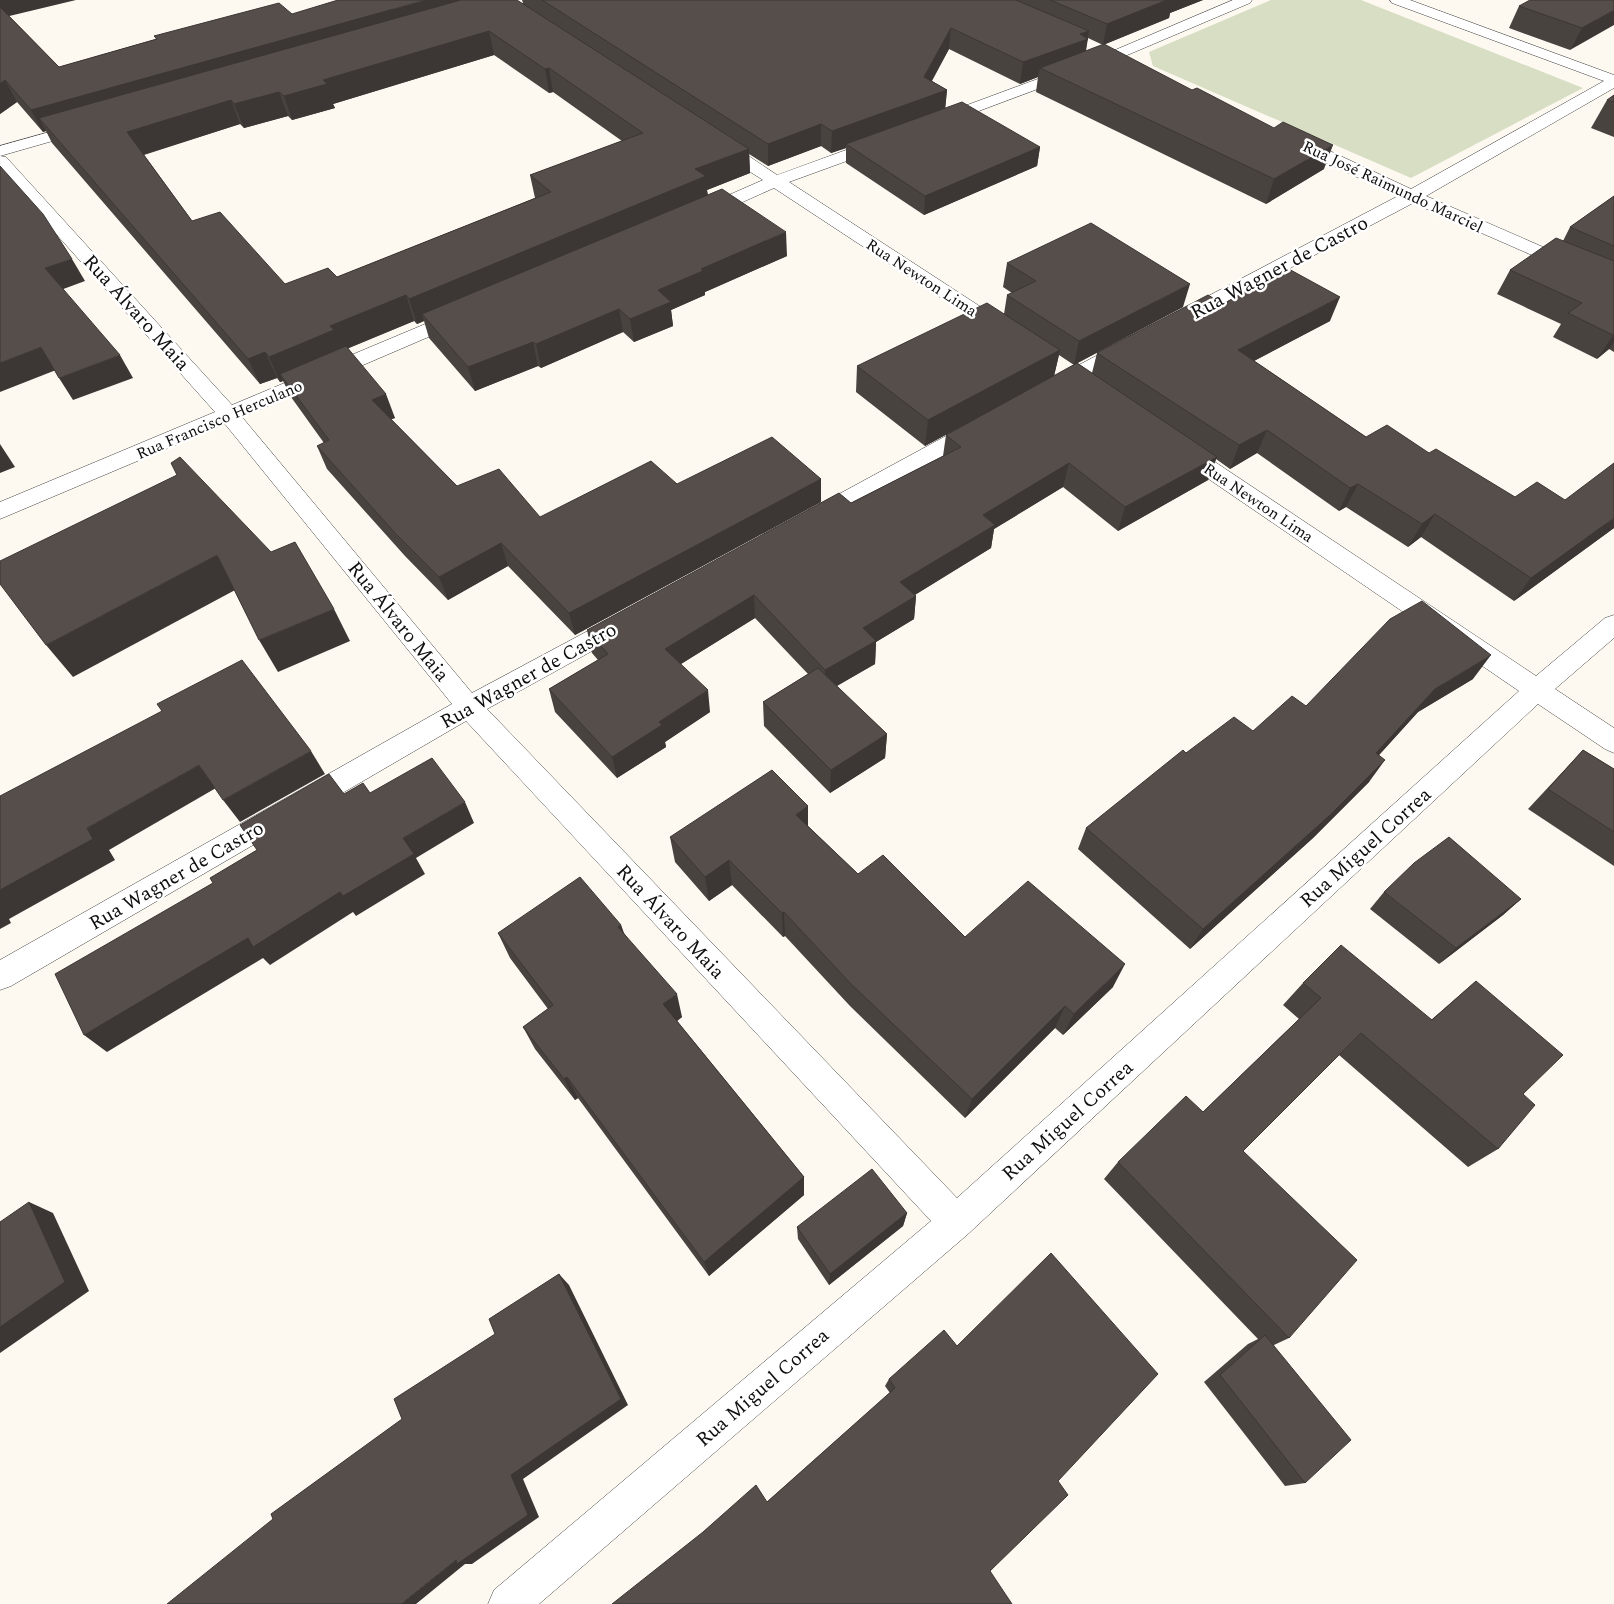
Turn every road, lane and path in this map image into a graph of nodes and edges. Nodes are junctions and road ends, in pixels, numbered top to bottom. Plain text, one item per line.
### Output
1 (1244, 0) edge
2 (1397, 0) edge
3 (1095, 48) edge
4 (1113, 56) junction
5 (1130, 64) edge
6 (1614, 81) edge
7 (96, 124) edge
8 (926, 126) edge
9 (703, 133) edge
10 (1280, 134) edge
11 (898, 136) edge
12 (0, 151) edge
13 (0, 161) edge
14 (776, 181) junction
15 (1412, 196) junction
16 (685, 220) edge
17 (1614, 285) edge
18 (475, 310) edge
19 (1169, 325) edge
20 (1015, 338) edge
21 (1143, 339) edge
22 (1038, 395) edge
23 (230, 415) junction
24 (994, 419) edge
25 (1163, 436) edge
26 (0, 511) edge
27 (793, 530) edge
28 (636, 616) edge
29 (1614, 624) edge
30 (1537, 690) junction
31 (469, 707) junction
32 (1614, 742) edge
33 (0, 976) edge
34 (956, 1222) junction
35 (508, 1604) edge

1 - 4 street
2 - 6 street
3 - 4 street
4 - 5 street
4 - 8 street
6 - 15 street, Rua Wagner de Castro
7 - 12 street
9 - 14 street, Rua Newton Lima
10 - 15 street, Rua José Raimundo Marciel
11 - 14 street
13 - 23 street, Rua Álvaro Maia
14 - 16 street
14 - 20 street, Rua Newton Lima
15 - 17 street, Rua José Raimundo Marciel
15 - 19 street, Rua Wagner de Castro
18 - 23 street, Rua Francisco Herculano
21 - 22 street
23 - 26 street, Rua Francisco Herculano
23 - 31 street, Rua Álvaro Maia
24 - 27 street
25 - 30 street, Rua Newton Lima
28 - 31 street, Rua Wagner de Castro
29 - 30 street, Rua Miguel Correa
30 - 32 street, Rua Newton Lima
30 - 34 street, Rua Miguel Correa
31 - 33 street, Rua Wagner de Castro
31 - 34 street, Rua Álvaro Maia
34 - 35 street, Rua Miguel Correa

